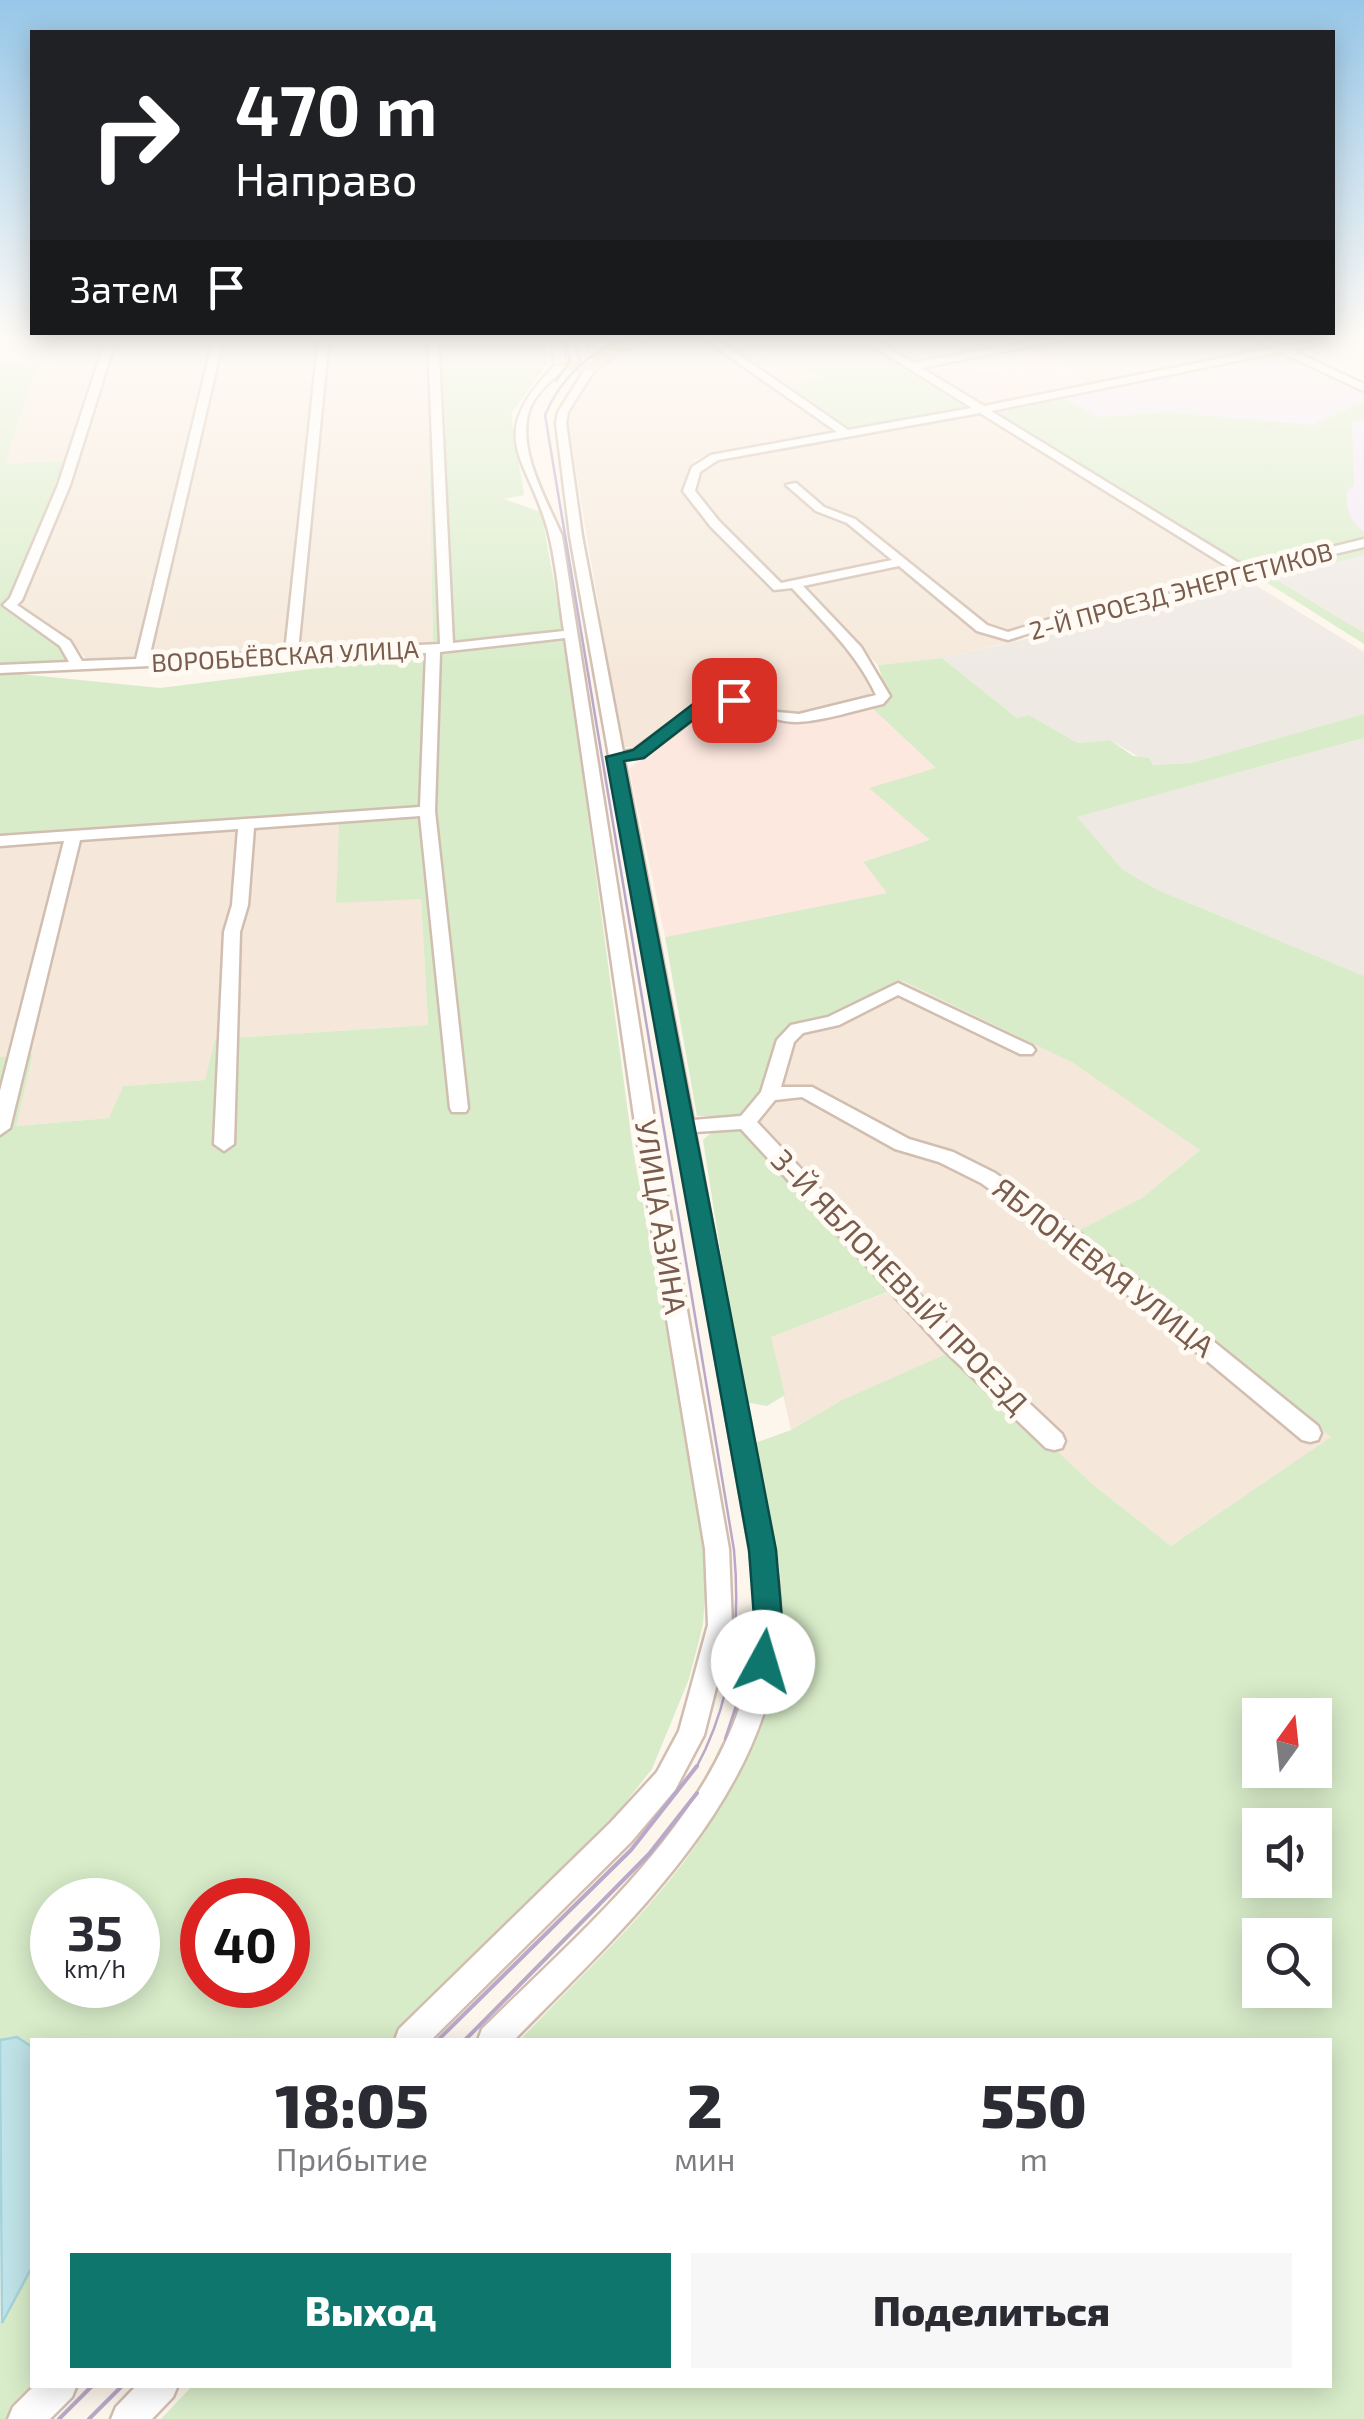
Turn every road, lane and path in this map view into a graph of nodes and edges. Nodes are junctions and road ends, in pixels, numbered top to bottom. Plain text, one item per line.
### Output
1 (76, 449) edge
2 (192, 449) edge
3 (312, 449) edge
4 (436, 449) edge
5 (526, 449) edge
6 (566, 449) edge
7 (760, 449) edge
8 (1044, 449) edge
9 (792, 484) dead end
10 (572, 500) junction
11 (543, 502) junction
12 (1364, 543) edge
13 (901, 562) junction
14 (1248, 574) junction
15 (796, 585) junction
16 (570, 634) junction
17 (440, 648) junction
18 (291, 655) junction
19 (141, 664) junction
20 (78, 666) junction
21 (0, 669) edge
22 (615, 757) junction
23 (427, 812) junction
24 (246, 825) junction
25 (73, 836) junction
26 (0, 841) edge
27 (1026, 1050) dead end
28 (770, 1094) junction
29 (459, 1108) dead end
30 (746, 1122) junction
31 (682, 1127) junction
32 (0, 1128) edge
33 (224, 1144) dead end
34 (1310, 1434) dead end
35 (1054, 1441) dead end
36 (412, 2038) edge
37 (495, 2038) edge
38 (57, 2388) edge
39 (158, 2388) edge
40 (25, 2419) edge
41 (128, 2419) edge

1 - 20 street
2 - 19 street
3 - 18 street
4 - 17 street
5 - 11 street, УЛИЦА АЗИНА
6 - 10 street, УЛИЦА АЗИНА
7 - 15 street
8 - 14 street
9 - 13 street
10 - 11 street
10 - 22 street, УЛИЦА АЗИНА
11 - 16 street, УЛИЦА АЗИНА
12 - 14 street, 2-Й ПРОЕЗД ЭНЕРГЕТИКОВ
13 - 14 street, 2-Й ПРОЕЗД ЭНЕРГЕТИКОВ
13 - 15 street
15 - 22 street
16 - 17 street, ВОРОБЬЁВСКАЯ УЛИЦА
16 - 36 street, УЛИЦА АЗИНА
17 - 18 street, ВОРОБЬЁВСКАЯ УЛИЦА
17 - 23 street
18 - 19 street, ВОРОБЬЁВСКАЯ УЛИЦА
19 - 20 street, ВОРОБЬЁВСКАЯ УЛИЦА
20 - 21 street, ВОРОБЬЁВСКАЯ УЛИЦА
22 - 31 street, УЛИЦА АЗИНА
23 - 24 street
23 - 29 street
24 - 25 street
24 - 33 street
25 - 26 street
25 - 32 street
27 - 28 street
28 - 30 street
28 - 34 street, ЯБЛОНЕВАЯ УЛИЦА
30 - 31 street
30 - 35 street, 3-Й ЯБЛОНЕВЫЙ ПРОЕЗД
31 - 37 street, УЛИЦА АЗИНА
38 - 40 street
39 - 41 street

